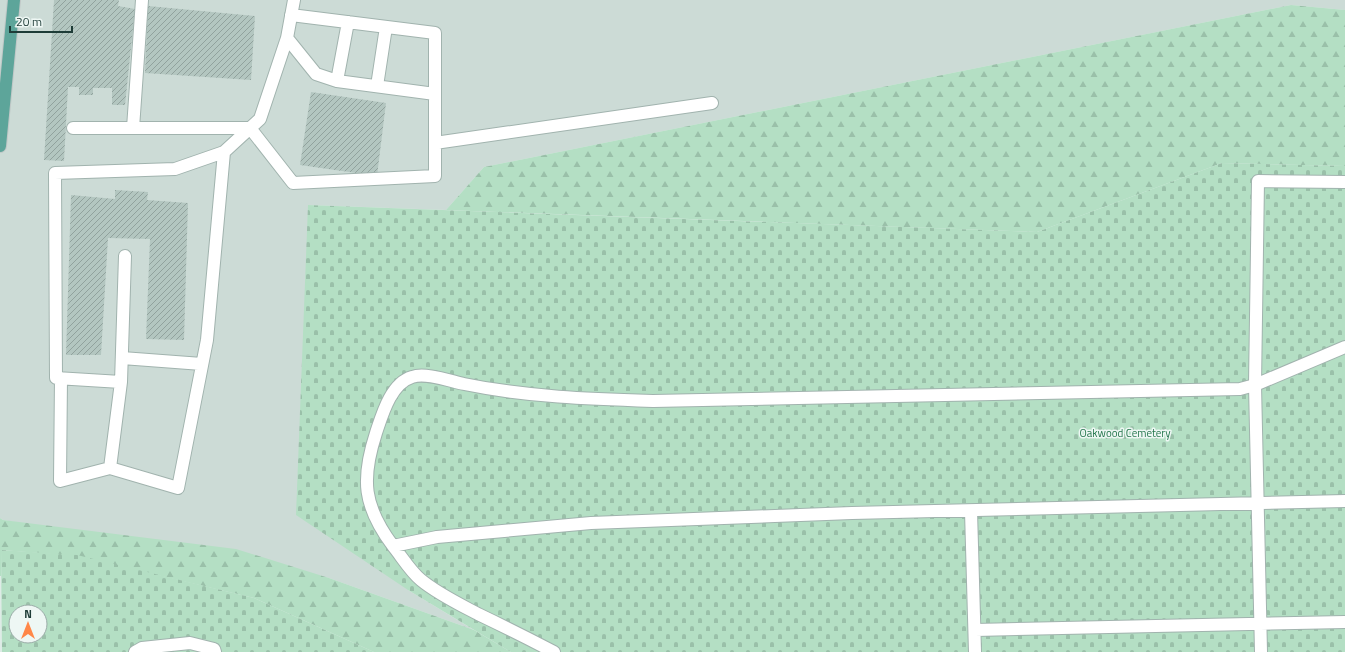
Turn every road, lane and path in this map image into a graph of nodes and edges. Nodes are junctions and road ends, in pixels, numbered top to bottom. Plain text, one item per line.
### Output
1 (14, 0) edge
2 (142, 0) edge
3 (294, 0) edge
4 (291, 14) junction
5 (348, 22) junction
6 (386, 27) junction
7 (287, 38) junction
8 (337, 81) junction
9 (377, 86) junction
10 (435, 94) junction
11 (712, 103) dead end
12 (73, 128) dead end
13 (133, 128) junction
14 (250, 128) junction
15 (435, 143) junction
16 (0, 146) edge
17 (224, 152) junction
18 (1345, 182) edge
19 (125, 256) dead end
20 (1345, 347) edge
21 (122, 358) junction
22 (202, 364) junction
23 (61, 378) junction
24 (121, 382) junction
25 (1255, 385) junction
26 (110, 468) junction
27 (1345, 501) edge
28 (1258, 504) junction
29 (971, 511) junction
30 (393, 546) junction
31 (1345, 622) edge
32 (1261, 624) junction
33 (975, 630) junction
34 (135, 652) edge
35 (215, 652) edge
36 (554, 652) edge
37 (976, 652) edge
38 (1261, 652) edge

1 - 16 main road
2 - 13 lane
3 - 4 lane
4 - 5 lane
4 - 7 lane
5 - 6 lane
5 - 8 lane
6 - 9 lane
6 - 10 lane
7 - 8 lane
7 - 14 lane
8 - 9 lane
9 - 10 lane
10 - 15 lane
11 - 15 lane
12 - 13 lane
13 - 14 lane
14 - 15 lane
14 - 17 lane
17 - 22 lane
17 - 23 lane
18 - 25 lane
19 - 21 lane
20 - 25 lane
21 - 22 lane
21 - 24 lane
22 - 26 lane
23 - 24 lane
23 - 26 lane
24 - 26 lane
25 - 28 lane
25 - 30 lane
27 - 28 lane
28 - 29 lane
28 - 32 lane
29 - 30 lane
29 - 33 lane
30 - 36 lane
31 - 32 lane
32 - 33 lane
32 - 38 lane
33 - 37 lane
34 - 35 lane

